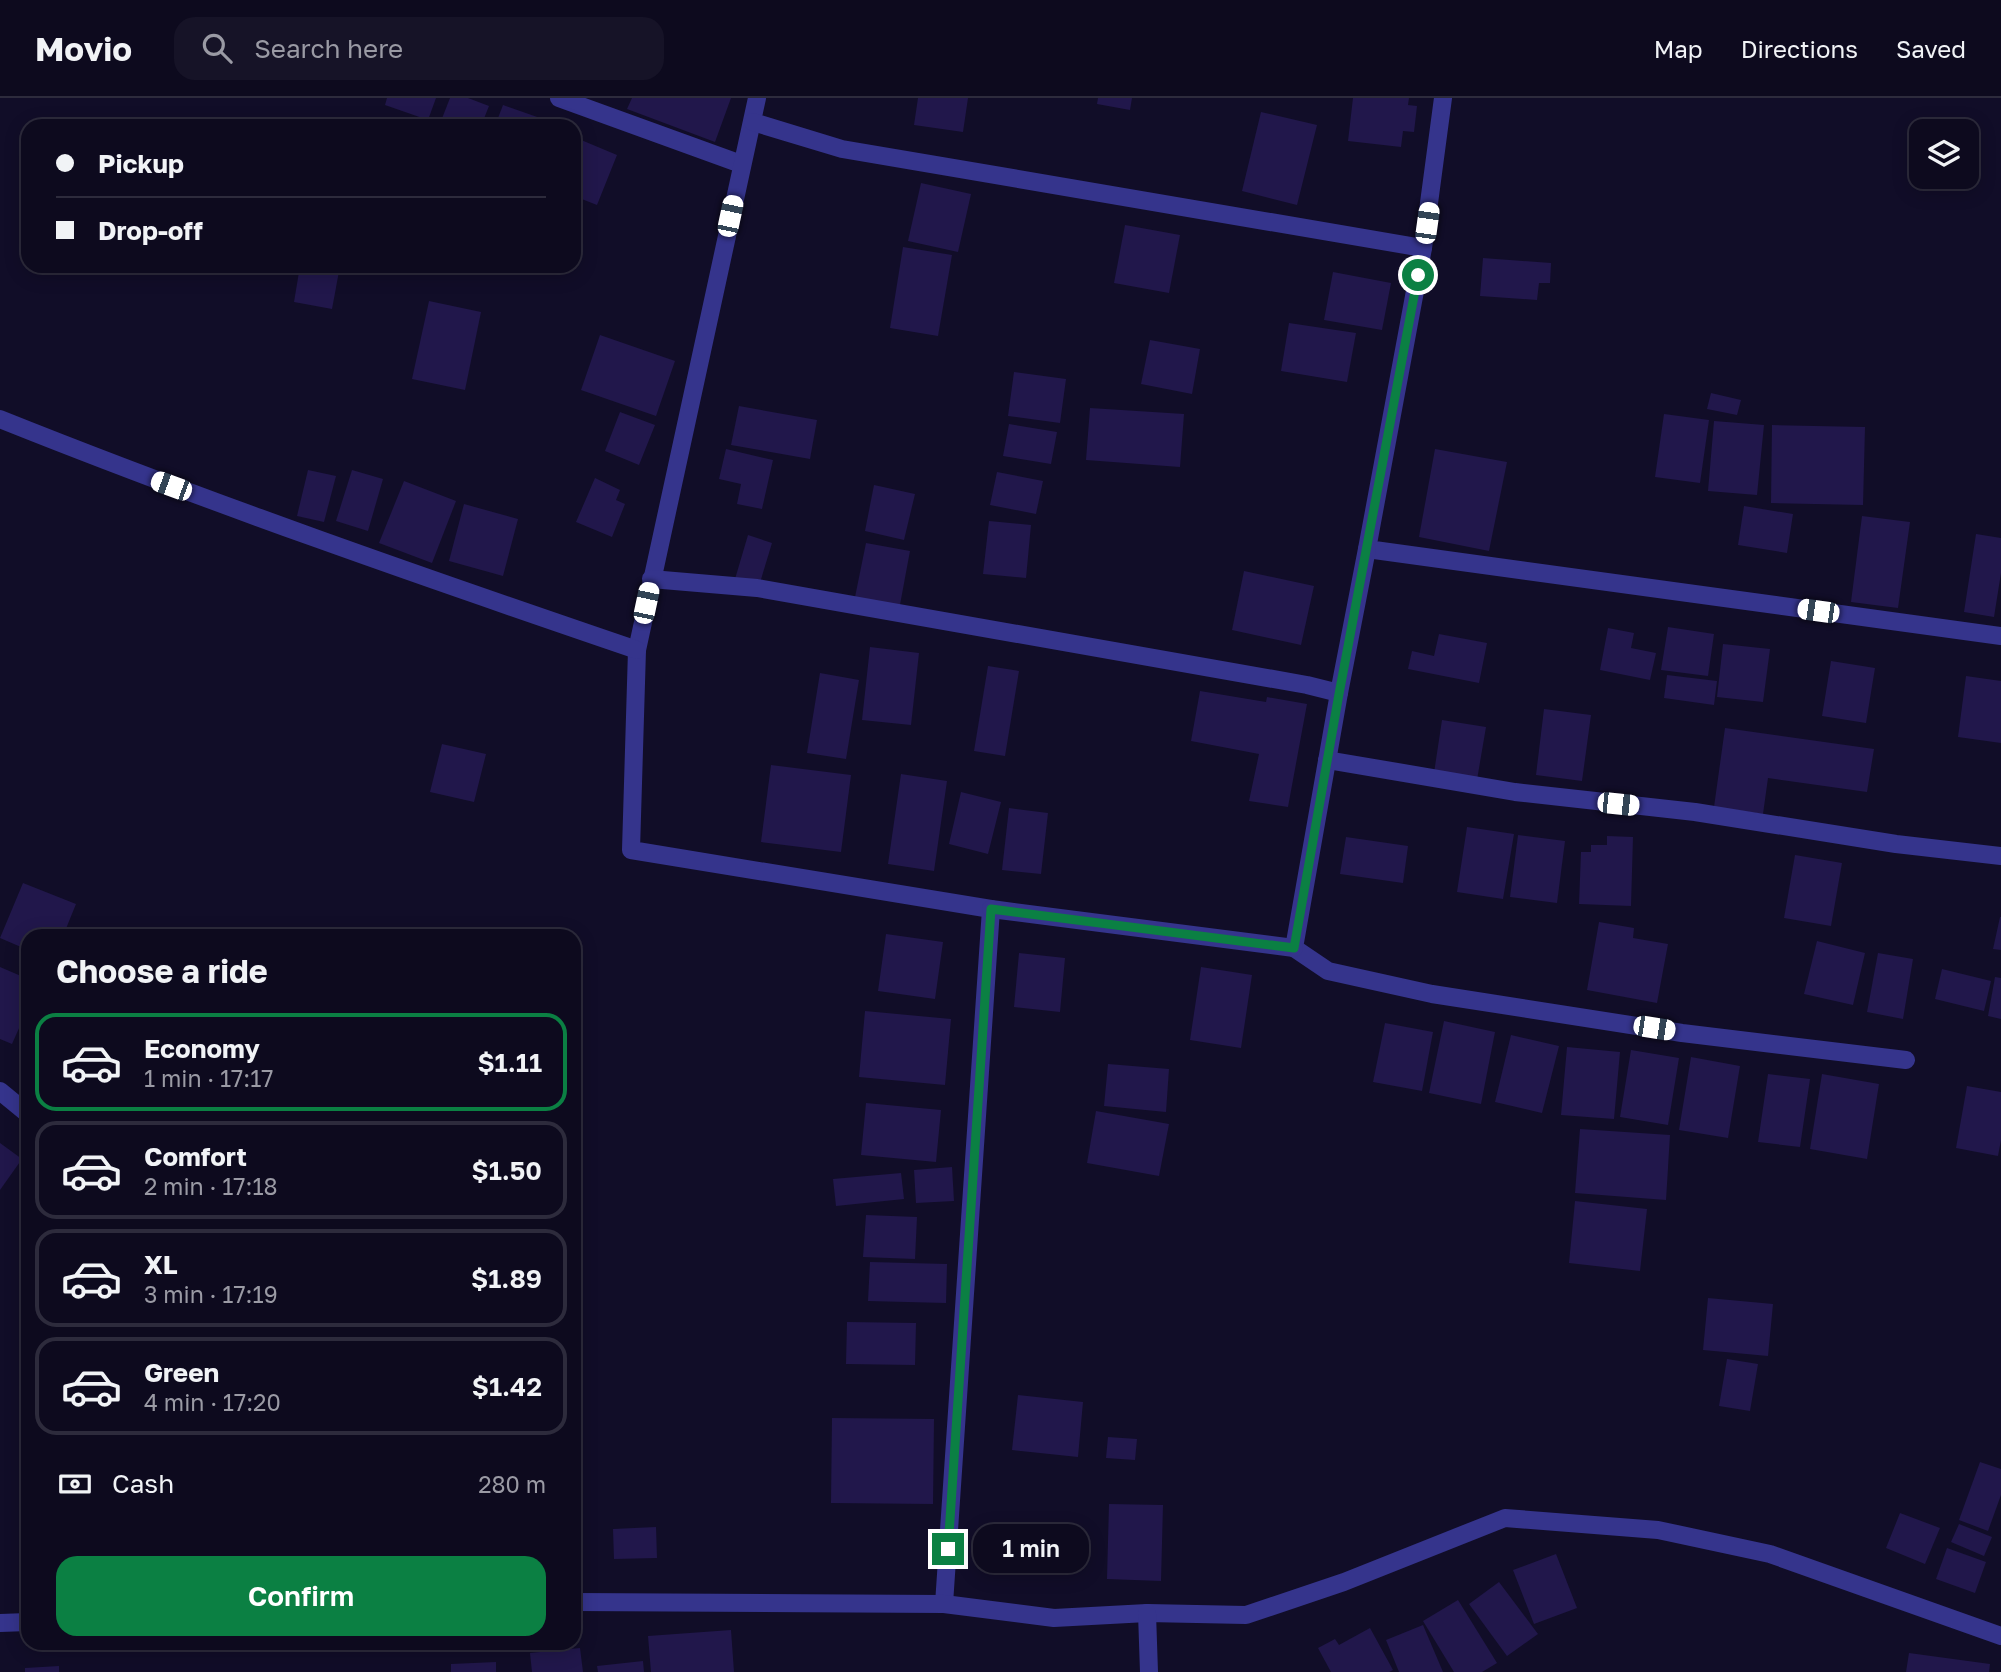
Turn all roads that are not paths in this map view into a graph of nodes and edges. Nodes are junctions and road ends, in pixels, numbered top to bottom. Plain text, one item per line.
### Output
1 (559, 98) edge
2 (757, 98) edge
3 (1443, 98) edge
4 (753, 122) junction
5 (741, 164) junction
6 (1423, 248) junction
7 (0, 419) edge
8 (1367, 549) junction
9 (651, 579) junction
10 (2001, 636) edge
11 (637, 650) junction
12 (1339, 694) junction
13 (1327, 760) junction
14 (2001, 856) edge
15 (991, 909) junction
16 (1294, 948) junction
17 (1906, 1060) dead end
18 (0, 1091) edge
19 (21, 1108) edge
20 (581, 1602) edge
21 (944, 1604) junction
22 (1147, 1613) junction
23 (21, 1622) edge
24 (0, 1623) edge
25 (2001, 1636) edge
26 (1149, 1672) edge

1 - 5 street
2 - 4 street
3 - 6 street
4 - 5 street
4 - 6 street
5 - 9 street
6 - 8 street
7 - 11 street
8 - 10 street
8 - 12 street
9 - 11 street
9 - 12 street
11 - 15 street
12 - 13 street
13 - 14 street
13 - 16 street
15 - 16 street
15 - 21 street
16 - 17 street
18 - 19 street
20 - 21 street
21 - 22 street
22 - 25 street
22 - 26 street
23 - 24 street

